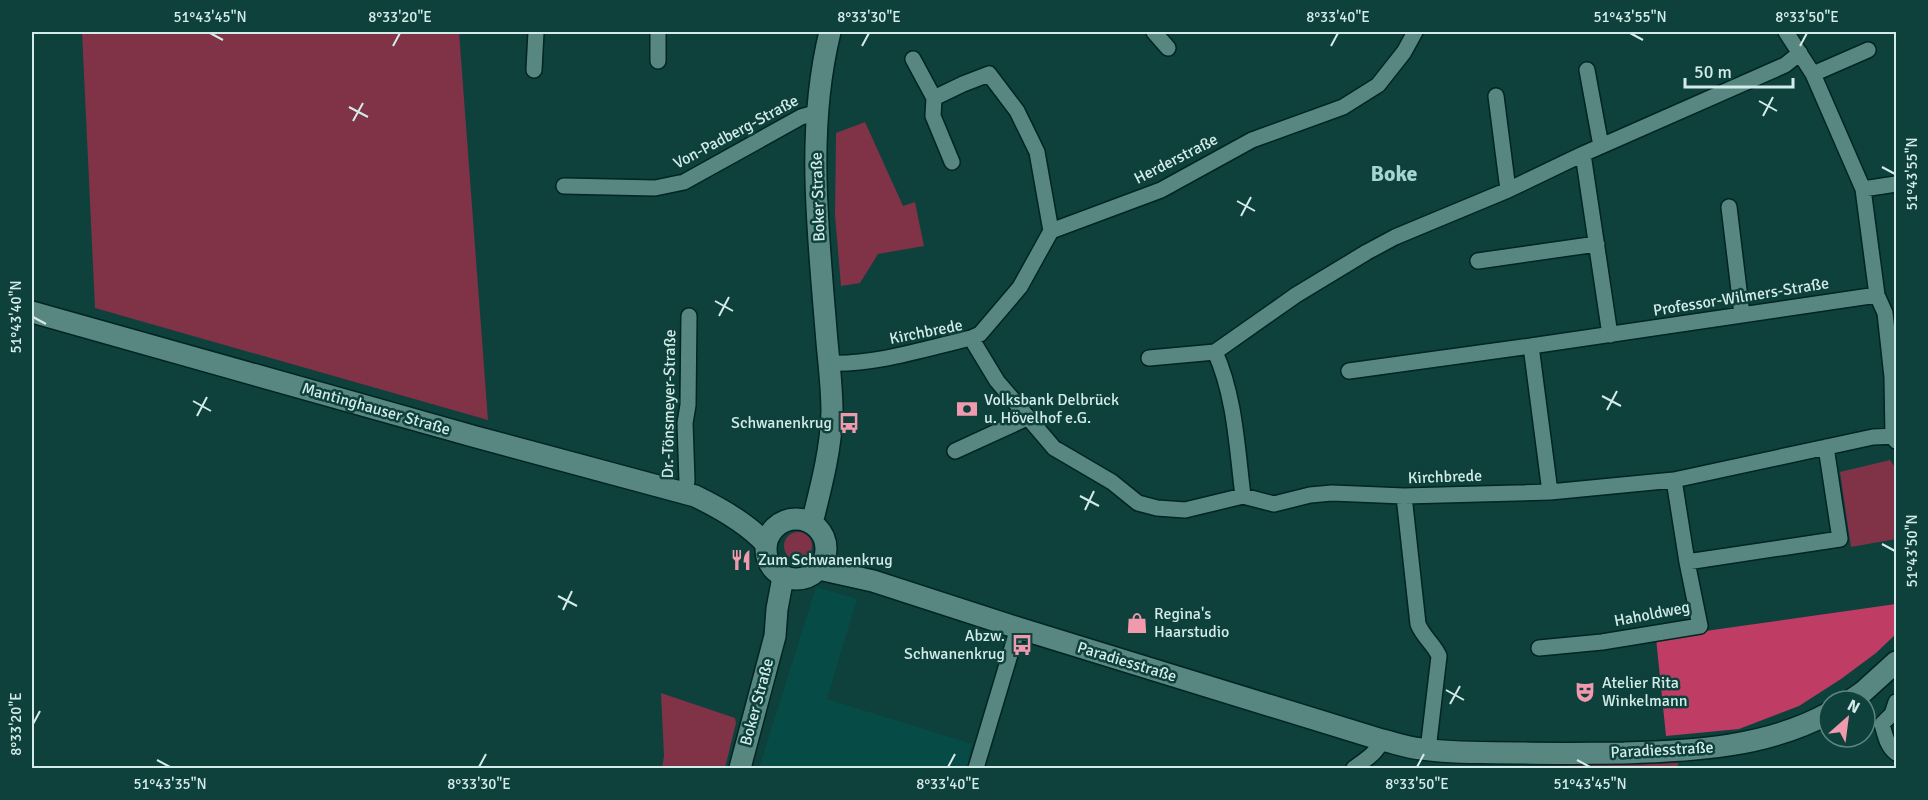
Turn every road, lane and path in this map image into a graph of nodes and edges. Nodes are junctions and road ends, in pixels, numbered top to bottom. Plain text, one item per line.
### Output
1 (536, 32) edge
2 (658, 32) edge
3 (831, 32) edge
4 (1154, 32) edge
5 (1414, 32) edge
6 (1786, 32) edge
7 (1168, 48) dead end
8 (1868, 50) dead end
9 (1800, 53) junction
10 (913, 59) dead end
11 (658, 61) dead end
12 (534, 70) dead end
13 (1587, 70) dead end
14 (1813, 74) junction
15 (1496, 96) dead end
16 (934, 98) junction
17 (818, 112) junction
18 (1601, 146) junction
19 (1583, 154) junction
20 (952, 162) dead end
21 (1896, 184) edge
22 (564, 186) dead end
23 (1863, 189) junction
24 (1508, 190) junction
25 (1730, 207) dead end
26 (1051, 231) junction
27 (1596, 244) junction
28 (1478, 261) dead end
29 (1877, 295) junction
30 (32, 312) edge
31 (1891, 312) edge
32 (1742, 315) junction
33 (689, 316) dead end
34 (1610, 334) junction
35 (971, 338) junction
36 (1531, 346) junction
37 (1215, 352) junction
38 (1149, 358) dead end
39 (828, 363) junction
40 (1349, 371) dead end
41 (1027, 418) junction
42 (1895, 438) edge
43 (1826, 447) junction
44 (955, 452) dead end
45 (1674, 480) junction
46 (684, 492) junction
47 (1550, 492) junction
48 (1243, 496) junction
49 (1404, 496) junction
50 (805, 521) junction
51 (771, 535) junction
52 (823, 560) junction
53 (1687, 562) junction
54 (791, 578) junction
55 (1018, 628) junction
56 (1539, 648) dead end
57 (1894, 670) edge
58 (1867, 689) edge
59 (1896, 702) edge
60 (1817, 718) edge
61 (1382, 740) junction
62 (1428, 750) junction
63 (1896, 753) edge
64 (740, 768) edge
65 (976, 768) edge
66 (1354, 768) edge

1 - 12 street
2 - 11 street
3 - 17 main road, Boker Straße
4 - 7 street
5 - 26 street, Herderstraße
6 - 9 street
8 - 14 street
9 - 14 street
9 - 18 street
10 - 16 street
13 - 18 street
14 - 23 street
15 - 24 street
16 - 20 street
16 - 26 street
17 - 22 street, Von-Padberg-Straße
17 - 39 main road, Boker Straße
18 - 19 street
19 - 24 street
19 - 27 street
21 - 23 street
23 - 29 street
24 - 37 street
25 - 32 street
26 - 35 street
27 - 28 street
27 - 34 street
29 - 31 street
29 - 32 street, Professor-Wilmers-Straße
30 - 46 main road, Mantinghauser Straße
31 - 42 street
32 - 34 street, Professor-Wilmers-Straße
33 - 46 street, Dr.-Tönsmeyer-Straße
34 - 36 street, Professor-Wilmers-Straße
35 - 39 street, Kirchbrede
35 - 41 street, Kirchbrede
36 - 40 street, Professor-Wilmers-Straße
36 - 47 street
37 - 38 street
37 - 48 street
39 - 50 main road, Boker Straße
41 - 44 street
41 - 48 street, Kirchbrede
42 - 43 street, Kirchbrede
43 - 45 street, Kirchbrede
43 - 53 street
45 - 47 street, Kirchbrede
45 - 53 street, Haholdweg
46 - 51 main road, Mantinghauser Straße
47 - 49 street, Kirchbrede
48 - 49 street, Kirchbrede
49 - 62 street
50 - 51 main road
50 - 52 main road
51 - 54 main road
52 - 54 main road
52 - 55 main road, Paradiesstraße
53 - 56 street, Haholdweg
54 - 64 main road, Boker Straße
55 - 61 main road, Paradiesstraße
55 - 65 street
57 - 58 main road
59 - 63 street
60 - 62 main road, Paradiesstraße
61 - 62 main road, Paradiesstraße
61 - 66 street

